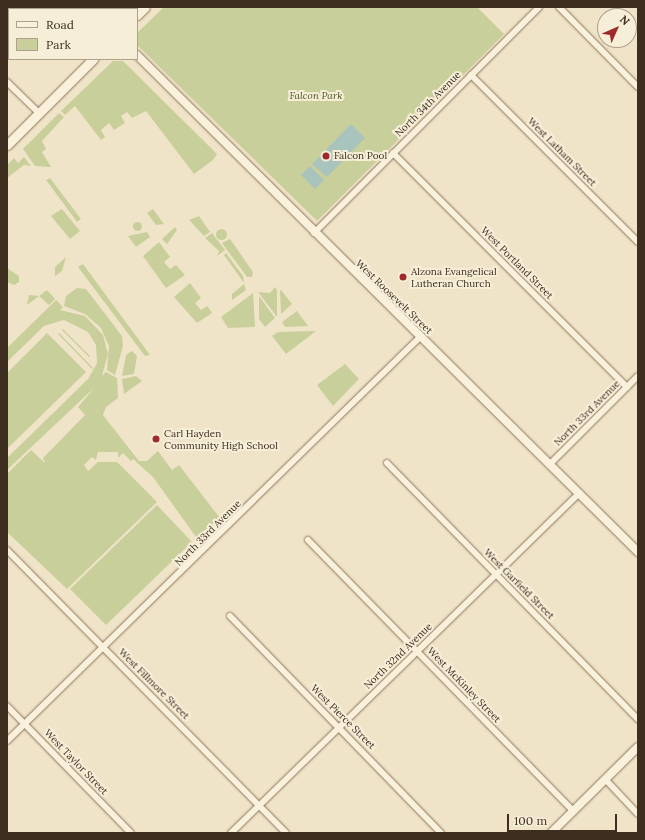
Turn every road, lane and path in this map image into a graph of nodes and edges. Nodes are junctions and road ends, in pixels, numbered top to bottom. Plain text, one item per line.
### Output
1 (539, 7) edge
2 (559, 7) edge
3 (138, 56) edge
4 (92, 60) edge
5 (471, 75) junction
6 (7, 82) edge
7 (638, 87) edge
8 (39, 114) junction
9 (7, 145) edge
10 (393, 153) junction
11 (314, 233) junction
12 (638, 242) edge
13 (420, 337) junction
14 (638, 376) edge
15 (627, 387) junction
16 (387, 463) dead end
17 (550, 464) junction
18 (579, 493) junction
19 (308, 540) dead end
20 (7, 550) edge
21 (638, 552) edge
22 (495, 574) junction
23 (230, 616) dead end
24 (103, 647) junction
25 (416, 651) junction
26 (7, 706) edge
27 (638, 719) edge
28 (24, 724) junction
29 (338, 728) junction
30 (7, 741) edge
31 (638, 747) edge
32 (605, 779) junction
33 (259, 806) junction
34 (573, 811) junction
35 (638, 814) edge
36 (131, 833) edge
37 (231, 833) edge
38 (286, 833) edge
39 (442, 833) edge
40 (550, 833) edge

1 - 5 street, North 34th Avenue
2 - 7 street
3 - 11 street, West Roosevelt Street
4 - 8 main road
5 - 10 street, North 34th Avenue
5 - 12 street, West Latham Street
6 - 8 street
8 - 9 main road
10 - 11 street, North 34th Avenue
10 - 15 street, West Portland Street
11 - 13 street, West Roosevelt Street
13 - 17 street, West Roosevelt Street
13 - 24 street, North 33rd Avenue
14 - 15 street, North 33rd Avenue
15 - 17 street, North 33rd Avenue
16 - 22 street, West Garfield Street
17 - 18 street, West Roosevelt Street
18 - 21 street, West Roosevelt Street
18 - 22 street, North 32nd Avenue
19 - 25 street, West McKinley Street
20 - 24 street, West Fillmore Street
22 - 25 street, North 32nd Avenue
22 - 27 street, West Garfield Street
23 - 29 street, West Pierce Street
24 - 28 street, North 33rd Avenue
24 - 33 street, West Fillmore Street
25 - 29 street, North 32nd Avenue
25 - 34 street, West McKinley Street
26 - 28 street, West Taylor Street
28 - 30 street, North 33rd Avenue
28 - 36 street, West Taylor Street
29 - 33 street, North 32nd Avenue
29 - 39 street, West Pierce Street
31 - 32 street
32 - 34 street
32 - 35 street
33 - 37 street, North 32nd Avenue
33 - 38 street, West Fillmore Street
34 - 40 street

